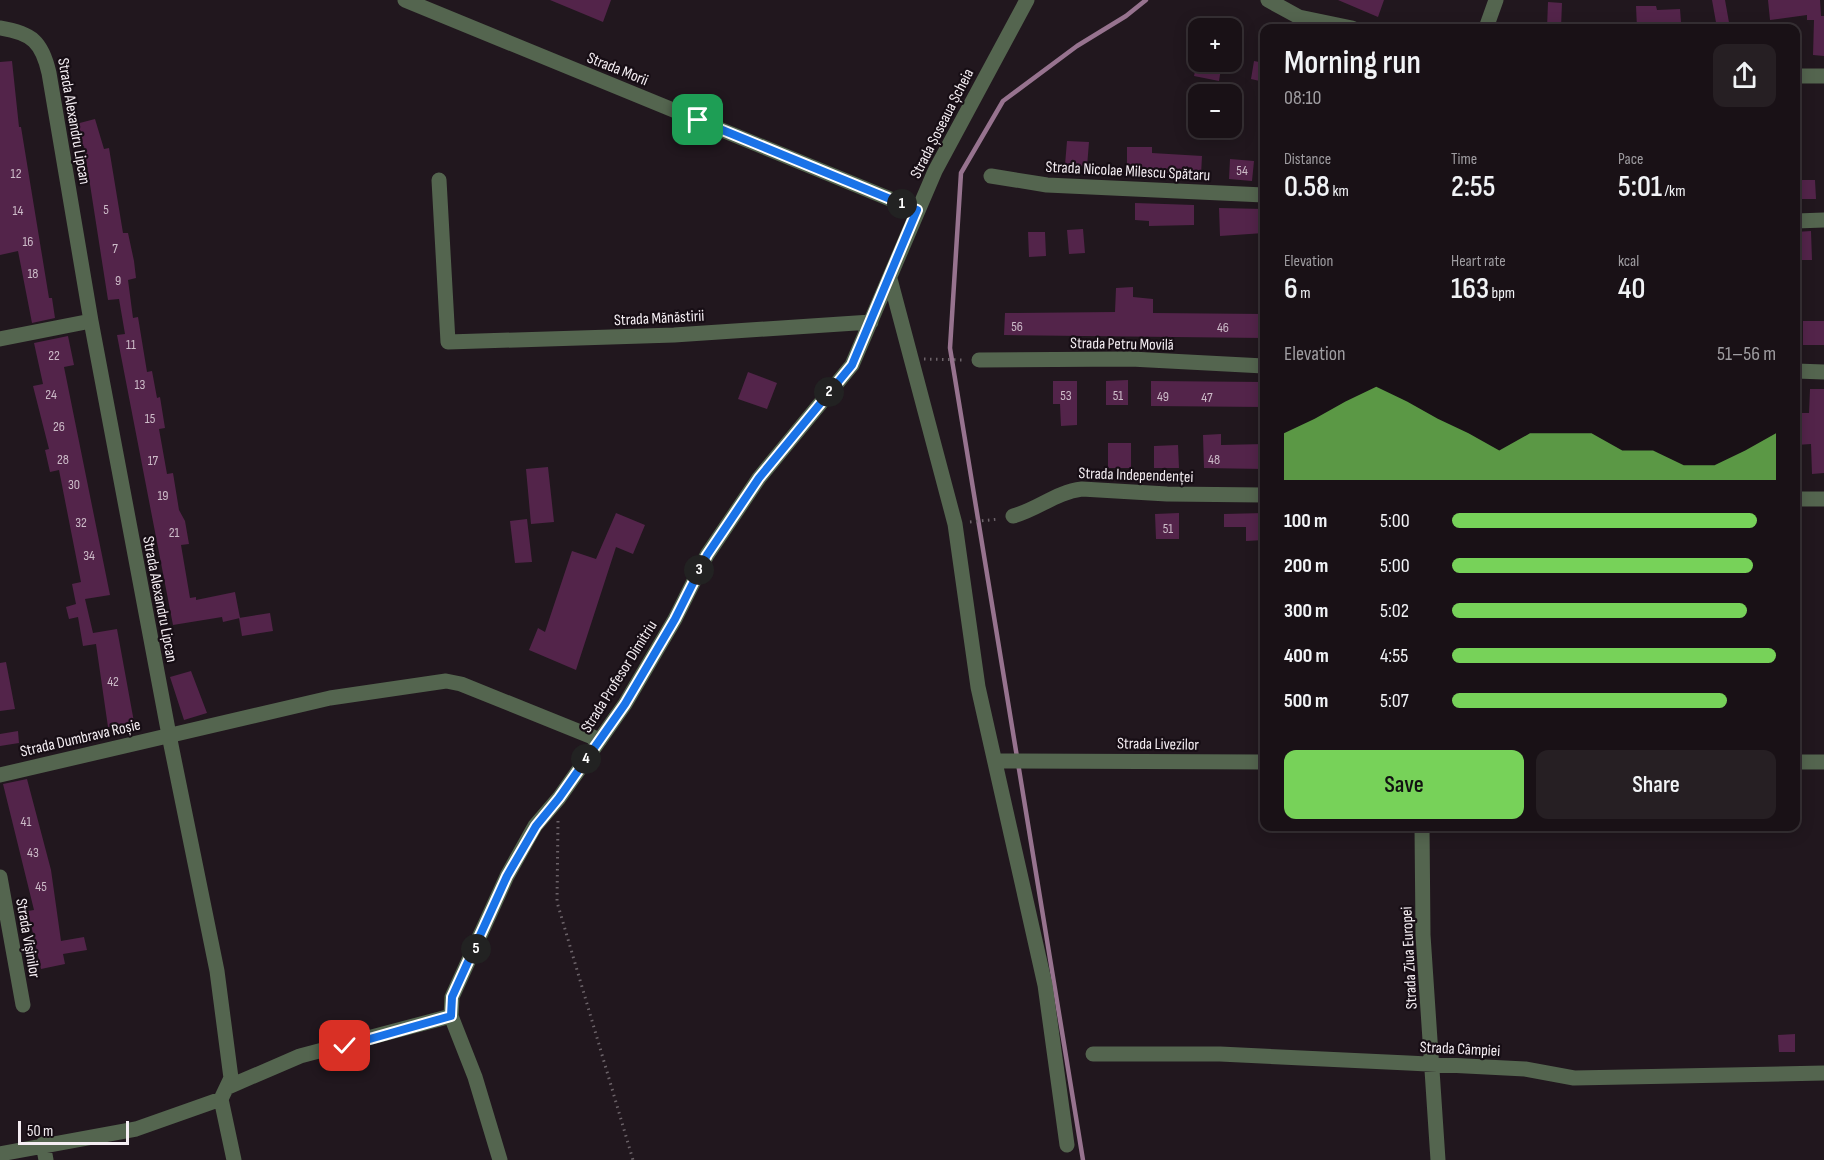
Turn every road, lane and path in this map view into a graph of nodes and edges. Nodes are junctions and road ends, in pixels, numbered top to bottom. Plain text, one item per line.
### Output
1 (405, 0) edge
2 (1027, 0) edge
3 (1268, 0) edge
4 (1496, 0) edge
5 (1333, 24) edge
6 (1487, 24) edge
7 (0, 28) edge
8 (1800, 75) edge
9 (1824, 76) edge
10 (991, 176) dead end
11 (439, 180) dead end
12 (1260, 195) edge
13 (917, 210) junction
14 (1800, 220) edge
15 (1824, 220) edge
16 (890, 279) junction
17 (91, 321) junction
18 (871, 322) junction
19 (0, 339) edge
20 (942, 359) dead end
21 (962, 360) dead end
22 (979, 360) dead end
23 (852, 365) joint
24 (1260, 366) edge
25 (1800, 371) edge
26 (1824, 372) edge
27 (1260, 495) edge
28 (1800, 499) edge
29 (1824, 499) edge
30 (1013, 516) dead end
31 (990, 520) dead end
32 (970, 522) dead end
33 (169, 735) junction
34 (600, 740) junction
35 (1003, 761) junction
36 (1260, 762) edge
37 (1800, 762) edge
38 (1824, 762) edge
39 (0, 775) edge
40 (559, 798) junction
41 (1422, 831) edge
42 (0, 877) edge
43 (23, 1005) dead end
44 (451, 1016) junction
45 (1093, 1054) dead end
46 (1434, 1066) junction
47 (1824, 1072) edge
48 (224, 1093) junction
49 (43, 1144) junction
50 (1067, 1145) dead end
51 (0, 1154) edge
52 (46, 1160) edge
53 (234, 1160) edge
54 (500, 1160) edge
55 (633, 1160) edge
56 (1438, 1160) edge

1 - 13 street, Strada Morii
2 - 13 street, Strada Șoseaua Șcheia
3 - 5 street
4 - 6 street
7 - 17 street, Strada Alexandru Lipcan
8 - 9 street
10 - 12 street, Strada Nicolae Milescu Spătaru
11 - 18 street, Strada Mănăstirii
13 - 16 street, Strada Șoseaua Șcheia
14 - 15 street
16 - 18 street, Strada Șoseaua Șcheia
16 - 35 street
17 - 19 street
17 - 33 street, Strada Alexandru Lipcan
18 - 23 street, Strada Șoseaua Șcheia
20 - 21 path
22 - 24 street, Strada Petru Movilă
23 - 34 street, Strada Profesor Dimitriu
25 - 26 street
27 - 30 street, Strada Independenței
28 - 29 street
31 - 32 path
33 - 34 street, Strada Dumbrava Roșie
33 - 39 street, Strada Dumbrava Roșie
33 - 48 street, Strada Alexandru Lipcan
34 - 40 street, Strada Profesor Dimitriu
35 - 36 street, Strada Livezilor
35 - 50 street
37 - 38 street
40 - 44 street, Strada Profesor Dimitriu
40 - 55 path
41 - 46 street, Strada Ziua Europei
42 - 43 street, Strada Vișinilor
44 - 48 street
44 - 54 street
45 - 46 street, Strada Câmpiei
46 - 47 street, Strada Câmpiei
46 - 56 street, Strada Ziua Europei
48 - 49 street
48 - 53 street, Strada Alexandru Lipcan
49 - 51 street
49 - 52 street

